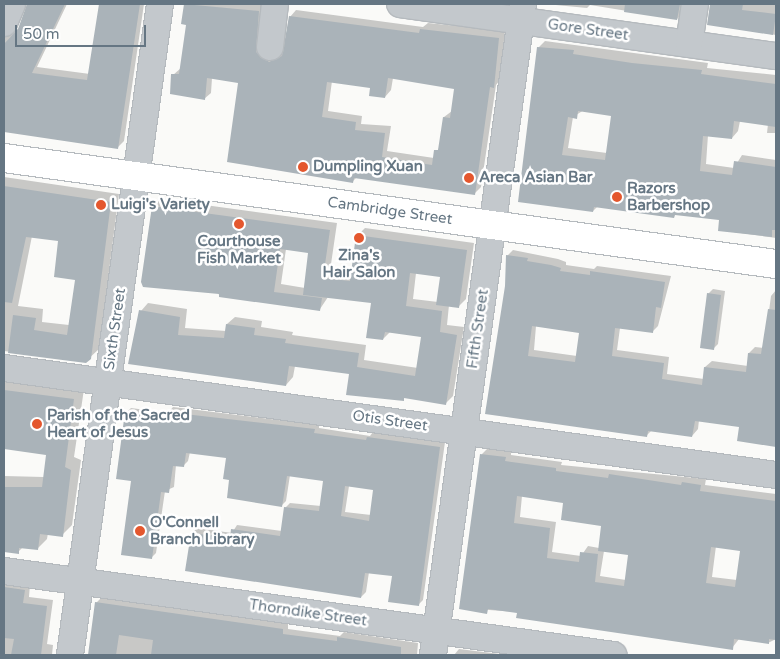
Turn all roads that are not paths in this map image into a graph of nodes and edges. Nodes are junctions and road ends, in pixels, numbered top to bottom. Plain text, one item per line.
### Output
1 (12, 4) edge
2 (160, 4) edge
3 (275, 4) edge
4 (400, 4) edge
5 (695, 4) edge
6 (522, 12) edge
7 (4, 23) edge
8 (689, 44) junction
9 (270, 47) dead end
10 (776, 56) edge
11 (4, 158) edge
12 (136, 176) junction
13 (492, 225) junction
14 (776, 264) edge
15 (4, 368) edge
16 (108, 383) junction
17 (464, 431) junction
18 (776, 475) edge
19 (4, 571) edge
20 (80, 581) junction
21 (435, 643) edge
22 (70, 655) edge
23 (613, 655) edge

1 - 7 street
2 - 12 street, Sixth Street
3 - 9 street
4 - 6 street, Gore Street
5 - 8 street
6 - 8 street, Gore Street
6 - 13 street, Fifth Street
8 - 10 street, Gore Street
11 - 12 main road, Cambridge Street
12 - 13 main road, Cambridge Street
12 - 16 street, Sixth Street
13 - 14 main road, Cambridge Street
13 - 17 street, Fifth Street
15 - 16 street, Otis Street
16 - 17 street, Otis Street
16 - 20 street, Sixth Street
17 - 18 street, Otis Street
17 - 21 street, Fifth Street
19 - 20 street, Thorndike Street
20 - 21 street, Thorndike Street
20 - 22 street, Sixth Street
21 - 23 street, Thorndike Street

